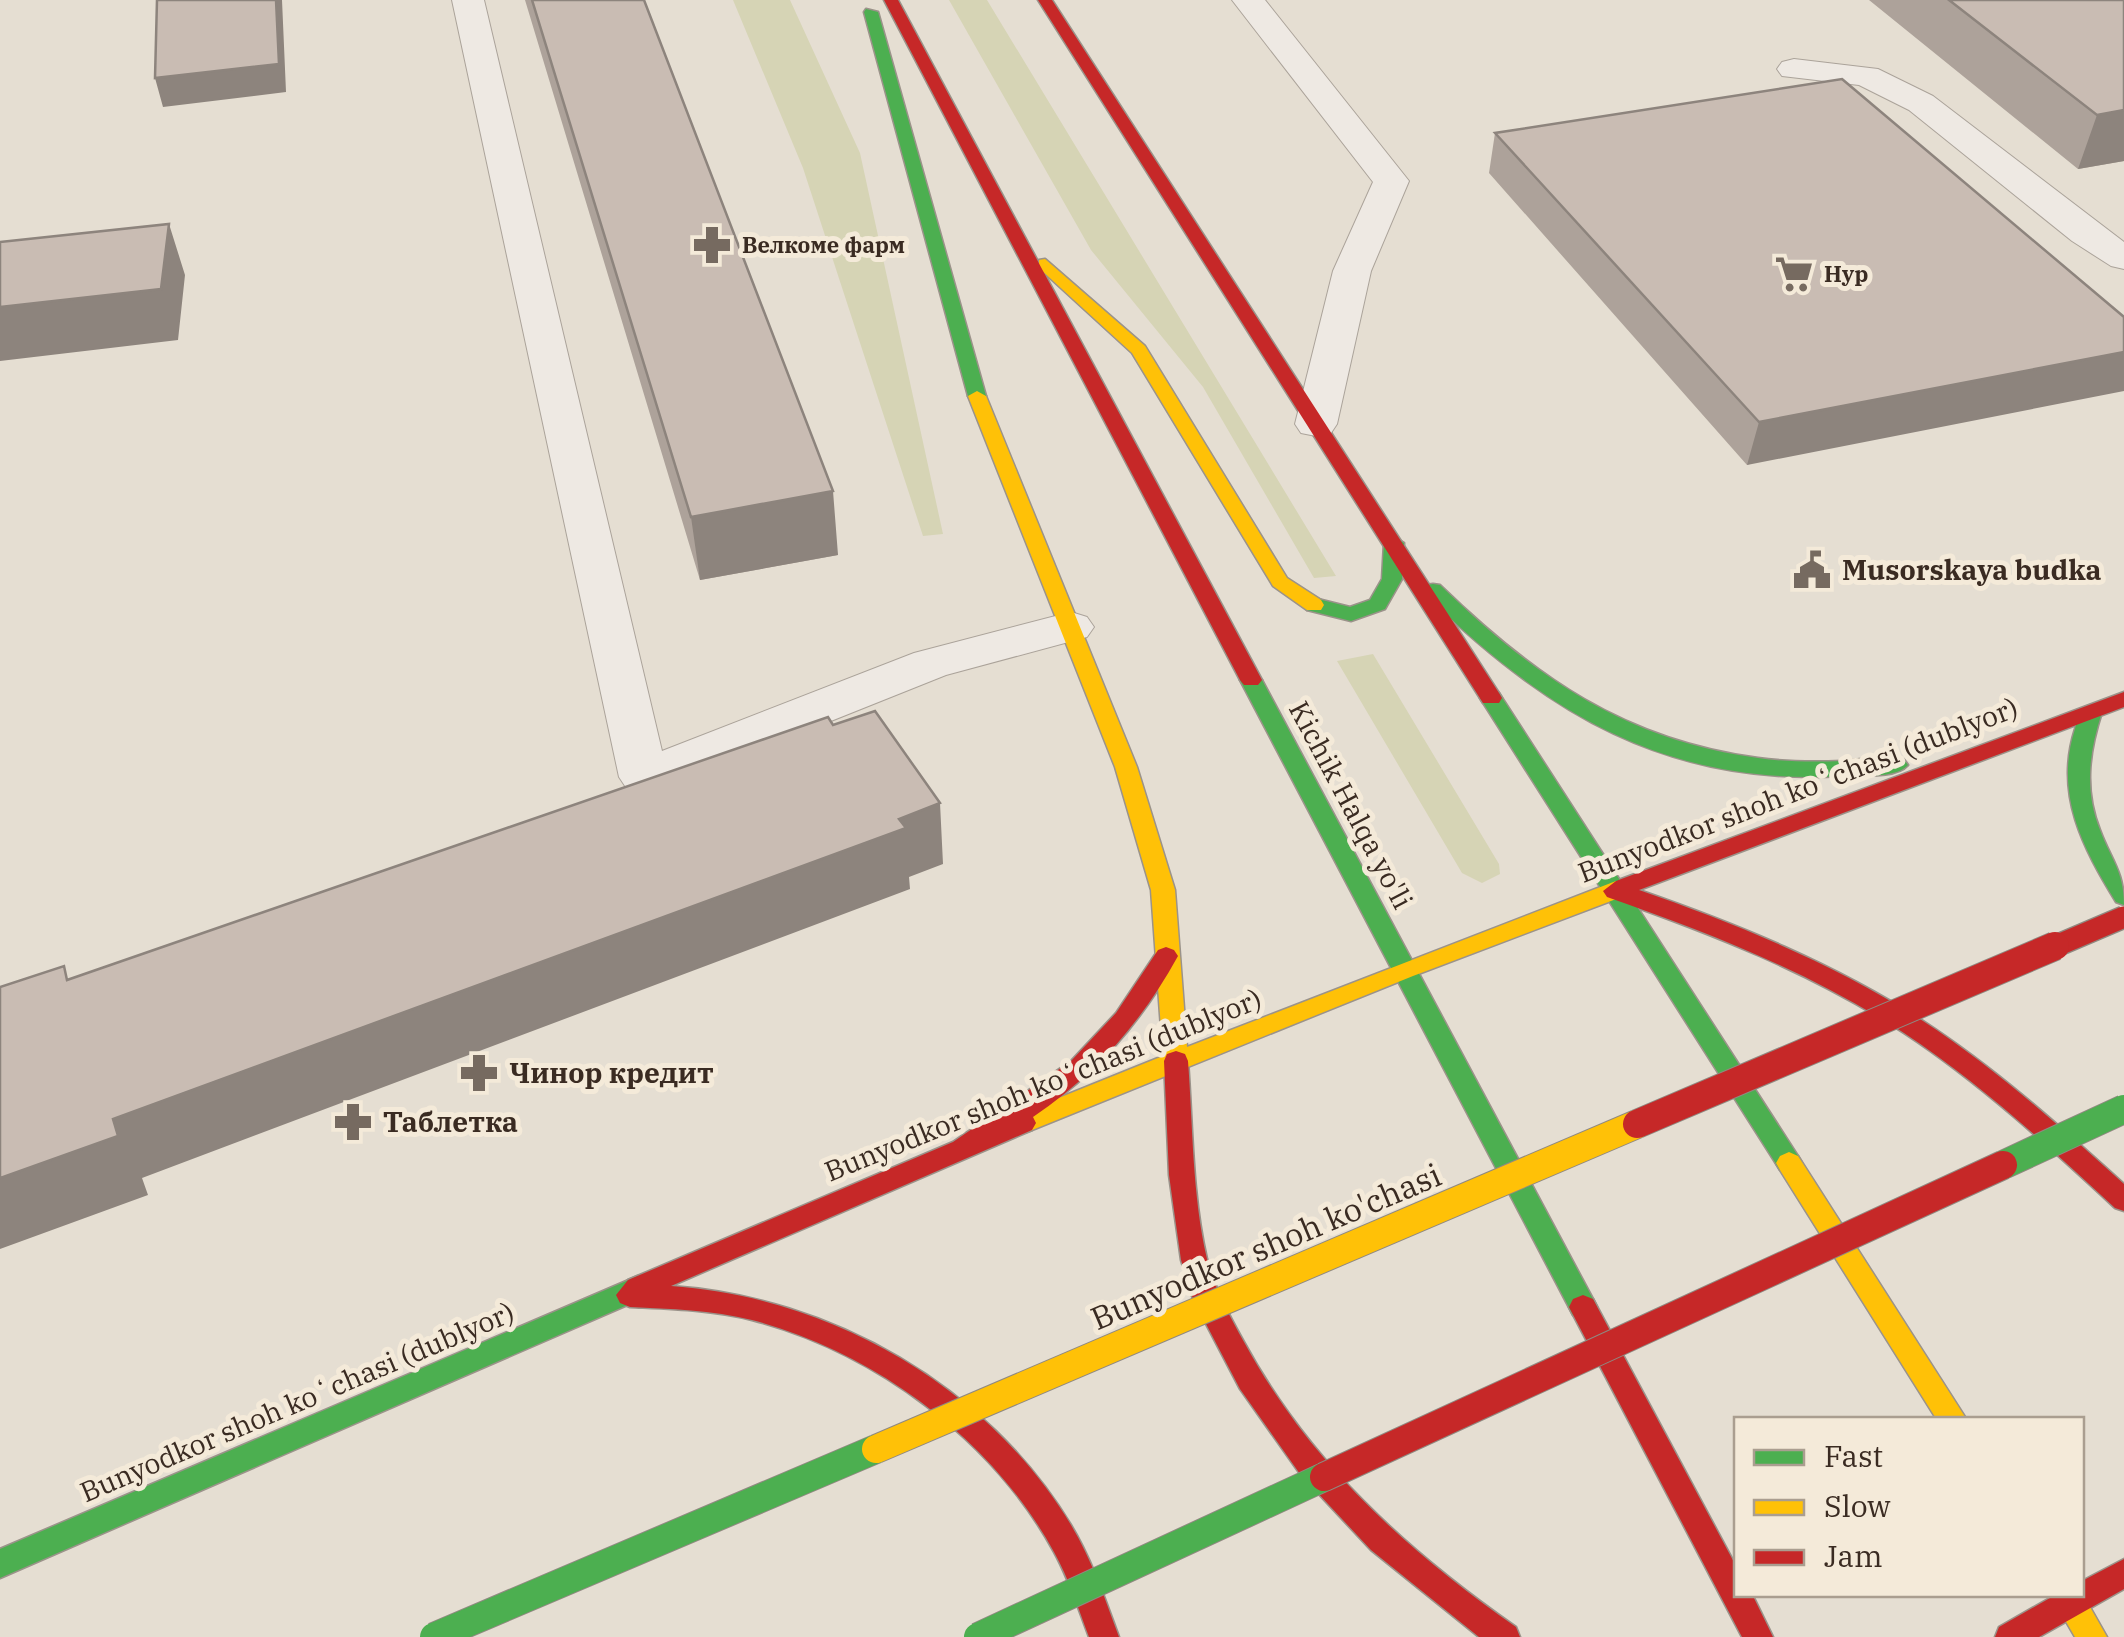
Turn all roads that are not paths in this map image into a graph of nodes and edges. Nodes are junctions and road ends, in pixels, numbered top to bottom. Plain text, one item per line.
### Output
1 (468, 0) edge
2 (868, 0) edge
3 (891, 0) edge
4 (1044, 0) edge
5 (1248, 0) edge
6 (1794, 69) dead end
7 (1017, 238) junction
8 (2124, 258) edge
9 (1316, 424) junction
10 (1394, 544) junction
11 (1071, 627) junction
12 (2124, 699) edge
13 (2092, 712) junction
14 (2031, 735) junction
15 (1616, 891) junction
16 (2124, 896) edge
17 (2124, 917) edge
18 (1166, 956) junction
19 (1404, 970) junction
20 (1174, 1062) junction
21 (2124, 1109) edge
22 (964, 1147) junction
23 (2124, 1200) edge
24 (620, 1295) junction
25 (1951, 1417) edge
26 (1, 1557) edge
27 (2124, 1572) edge
28 (2084, 1591) edge
29 (1734, 1592) edge
30 (1737, 1597) edge
31 (2068, 1599) edge
32 (434, 1637) edge
33 (978, 1637) edge
34 (1104, 1637) edge
35 (1505, 1637) edge
36 (1758, 1637) edge
37 (2010, 1637) edge
38 (2092, 1637) edge

1 - 11 lane
2 - 11 main road
3 - 7 main road, Kichik Halqa yo'li
4 - 9 main road
5 - 9 lane
6 - 8 lane
7 - 10 main road
7 - 19 main road, Kichik Halqa yo'li
9 - 10 main road
10 - 14 main road
10 - 15 main road
11 - 18 main road
12 - 13 main road, Bunyodkor shoh koʻchasi (dublyor)
13 - 14 main road, Bunyodkor shoh koʻchasi (dublyor)
13 - 16 main road
14 - 15 main road, Bunyodkor shoh koʻchasi (dublyor)
15 - 19 main road, Bunyodkor shoh koʻchasi (dublyor)
15 - 23 main road
15 - 25 main road
17 - 32 main road, Bunyodkor shoh ko'chasi, bridge
18 - 20 main road
18 - 22 main road
19 - 20 main road, Bunyodkor shoh koʻchasi (dublyor)
19 - 29 main road, Kichik Halqa yo'li
20 - 22 main road, Bunyodkor shoh koʻchasi (dublyor)
20 - 35 main road
21 - 33 main road, bridge
22 - 24 main road, Bunyodkor shoh koʻchasi (dublyor)
24 - 26 main road, Bunyodkor shoh koʻchasi (dublyor)
24 - 34 main road
27 - 28 main road
30 - 36 main road, Kichik Halqa yo'li
31 - 37 main road
31 - 38 main road

